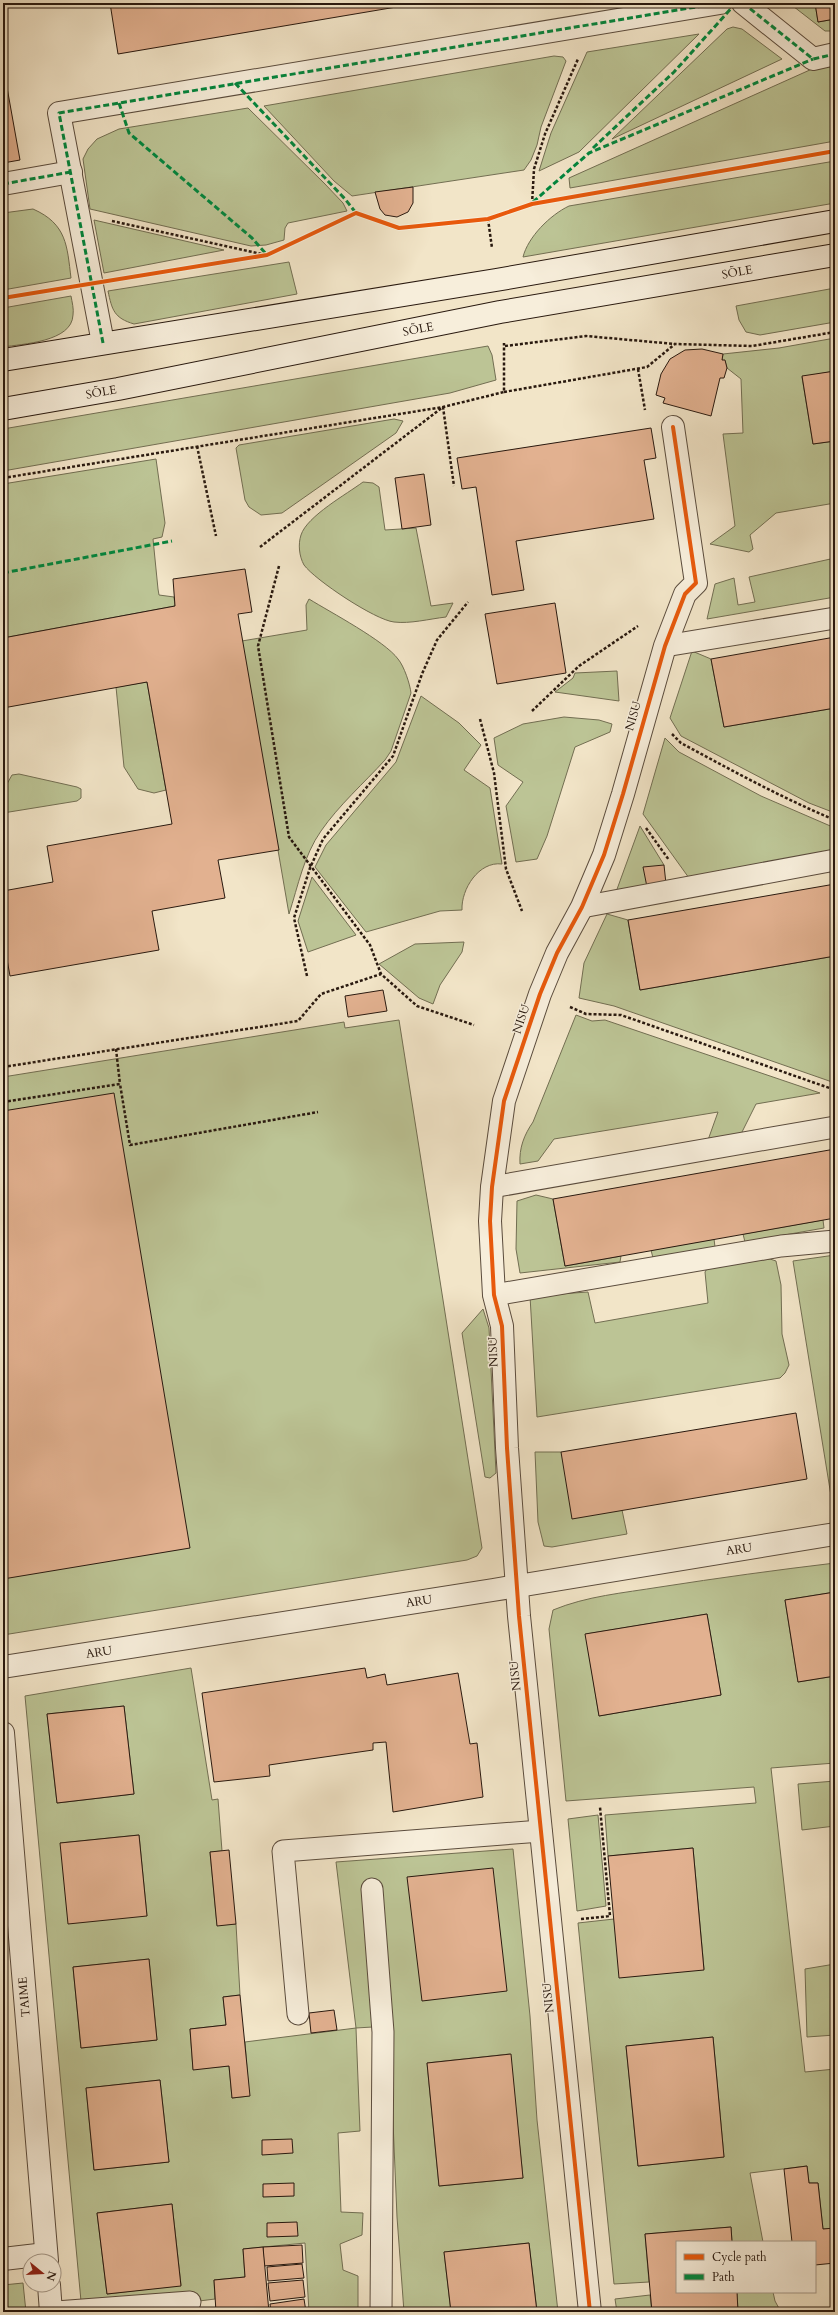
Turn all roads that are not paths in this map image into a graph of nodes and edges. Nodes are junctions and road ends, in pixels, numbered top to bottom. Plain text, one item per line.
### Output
1 (720, 3) edge
2 (743, 3) edge
3 (835, 54) edge
4 (71, 172) junction
5 (3, 184) edge
6 (835, 221) edge
7 (835, 255) edge
8 (103, 343) junction
9 (3, 360) edge
10 (3, 409) edge
11 (672, 428) road end
12 (835, 618) edge
13 (665, 646) junction
14 (835, 860) edge
15 (582, 907) junction
16 (835, 1127) edge
17 (492, 1187) junction
18 (835, 1240) edge
19 (494, 1295) junction
20 (835, 1534) edge
21 (517, 1585) junction
22 (3, 1667) edge
23 (3, 1733) edge
24 (541, 1831) junction
25 (372, 1889) dead end
26 (298, 2014) dead end
27 (46, 2253) edge
28 (22, 2258) edge
29 (3, 2259) edge
30 (50, 2293) edge
31 (190, 2302) dead end
32 (51, 2312) edge
33 (56, 2312) edge
34 (381, 2312) edge
35 (590, 2312) edge

1 - 4 street
2 - 3 street
4 - 5 street
4 - 8 street
6 - 8 street
7 - 10 street, SÕLE
8 - 9 street
11 - 13 street, NISU
12 - 13 lane
13 - 15 street, NISU
14 - 15 lane
15 - 17 street, NISU
16 - 17 lane
17 - 19 street, NISU
18 - 19 lane
19 - 21 street, NISU
20 - 21 street, ARU
21 - 22 street, ARU
21 - 24 street, NISU
23 - 27 street, TAIME
24 - 26 lane
24 - 35 street, NISU
25 - 34 lane
28 - 29 street
30 - 32 street
31 - 33 lane

